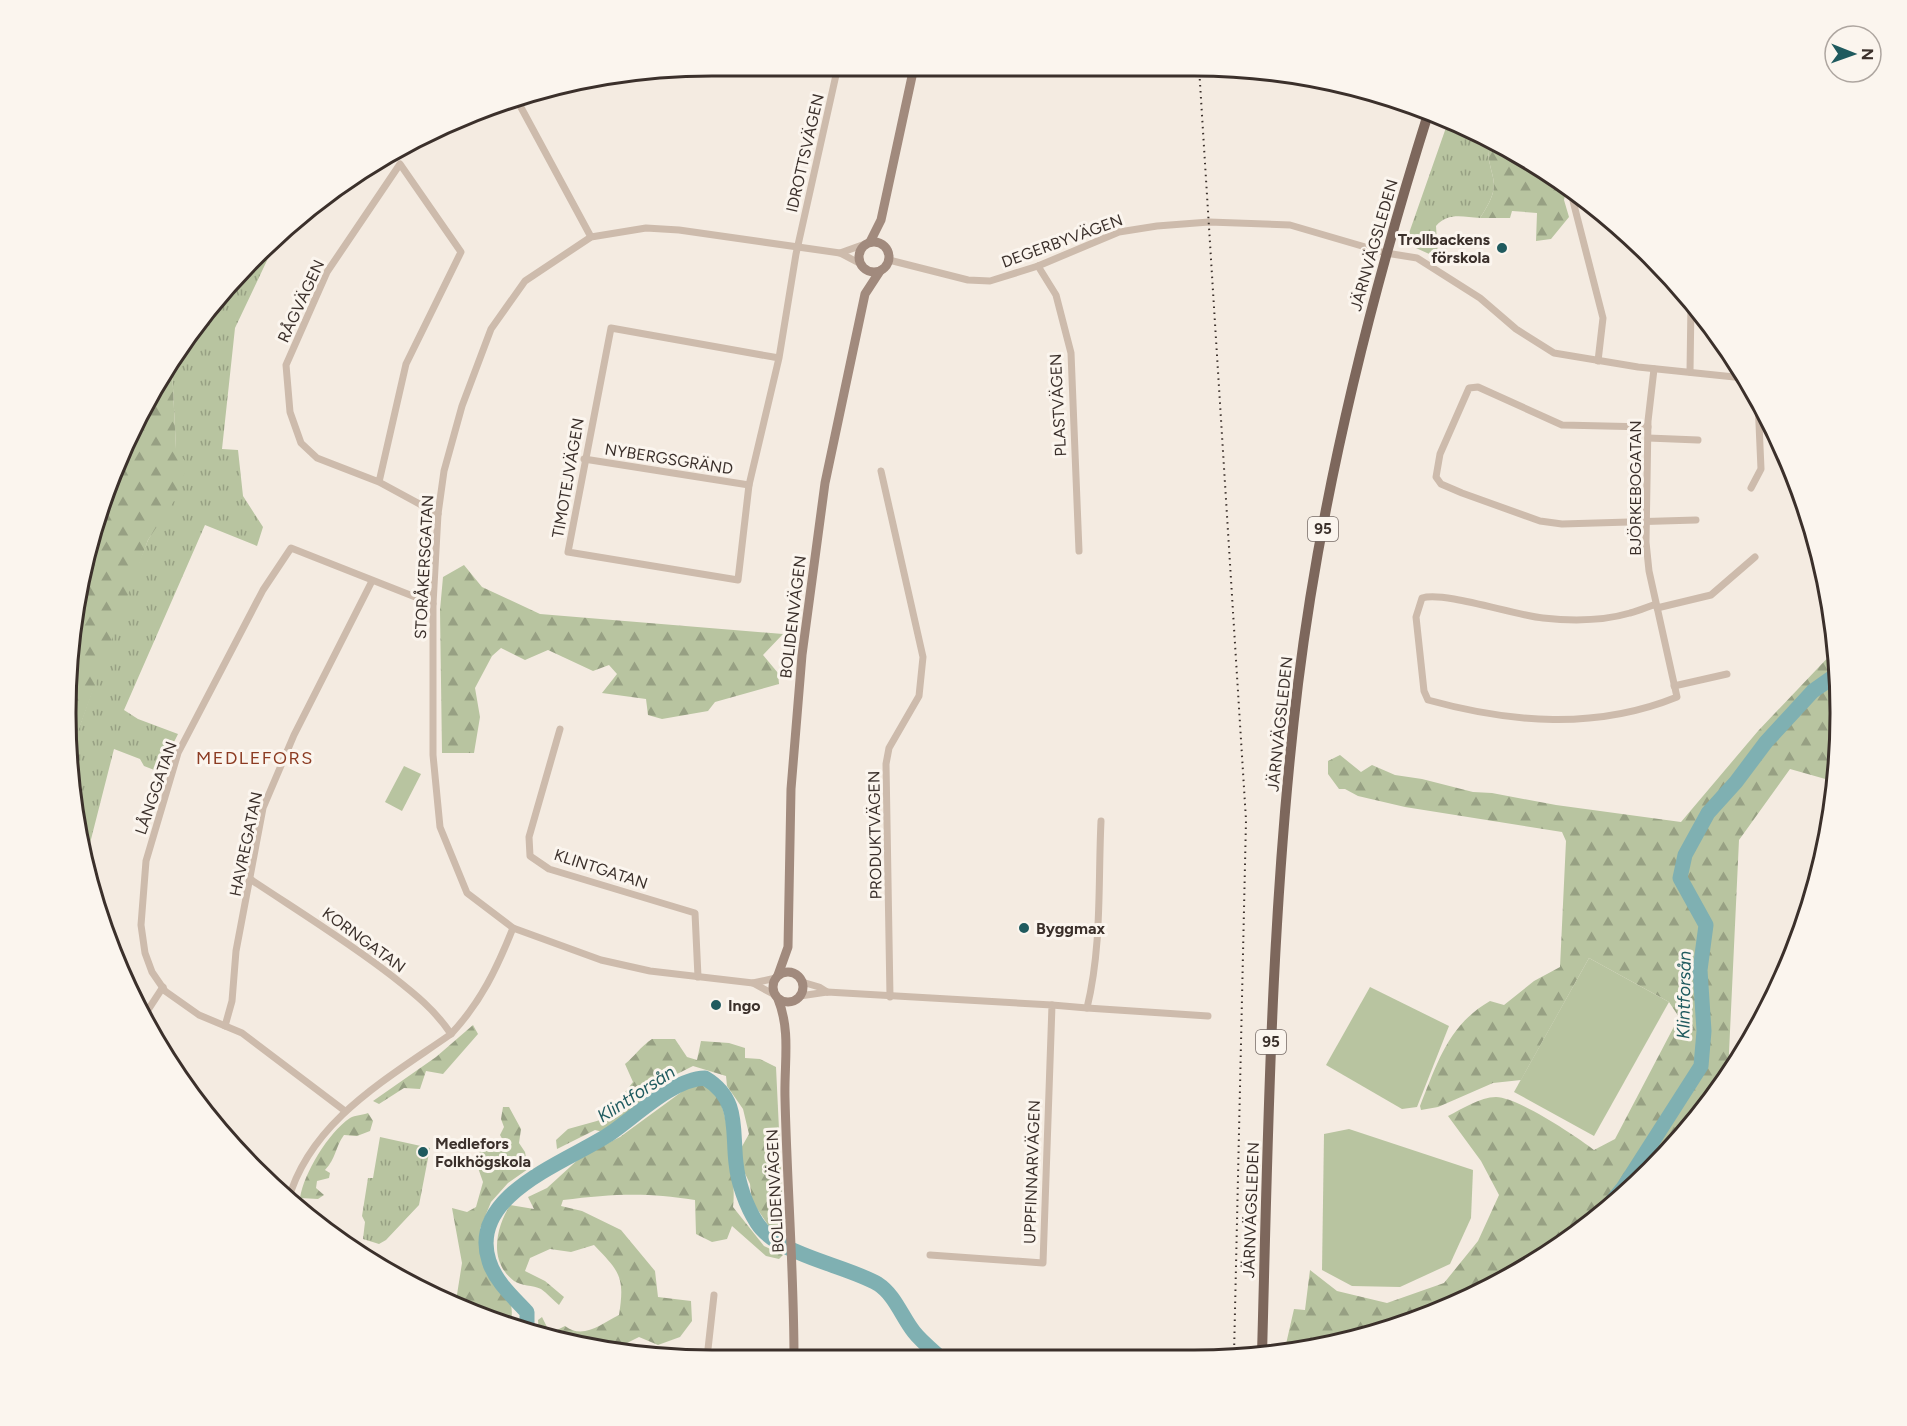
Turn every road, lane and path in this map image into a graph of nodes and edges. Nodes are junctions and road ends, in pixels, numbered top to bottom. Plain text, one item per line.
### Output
1 (836, 76) edge
2 (912, 76) edge
3 (520, 106) edge
4 (1426, 120) edge
5 (1573, 202) edge
6 (881, 220) junction
7 (591, 237) junction
8 (867, 243) junction
9 (798, 246) junction
10 (884, 246) junction
11 (840, 253) junction
12 (1386, 253) junction
13 (889, 260) junction
14 (860, 265) junction
15 (1038, 266) junction
16 (880, 272) junction
17 (865, 294) junction
18 (1691, 316) edge
19 (779, 358) junction
20 (1598, 361) junction
21 (1654, 369) junction
22 (1690, 372) junction
23 (1734, 377) edge
24 (1759, 420) edge
25 (1648, 427) junction
26 (1648, 438) junction
27 (1698, 440) dead end
28 (584, 459) junction
29 (881, 471) dead end
30 (379, 482) junction
31 (749, 485) junction
32 (1751, 488) dead end
33 (438, 514) junction
34 (1696, 520) dead end
35 (1646, 522) junction
36 (1078, 551) dead end
37 (1755, 557) dead end
38 (372, 581) junction
39 (432, 604) junction
40 (1656, 606) junction
41 (1726, 674) dead end
42 (1674, 686) junction
43 (560, 729) dead end
44 (1101, 821) dead end
45 (250, 879) junction
46 (513, 928) junction
47 (788, 947) junction
48 (698, 976) junction
49 (777, 977) junction
50 (799, 978) junction
51 (753, 983) junction
52 (163, 987) junction
53 (827, 992) junction
54 (777, 997) junction
55 (799, 997) junction
56 (890, 997) junction
57 (1052, 1005) junction
58 (149, 1008) edge
59 (1087, 1008) junction
60 (1209, 1016) dead end
61 (787, 1023) junction
62 (225, 1026) junction
63 (451, 1034) junction
64 (345, 1111) junction
65 (291, 1190) edge
66 (930, 1255) dead end
67 (714, 1295) dead end
68 (1262, 1345) edge
69 (708, 1350) edge
70 (795, 1350) edge

1 - 9 street, IDROTTSVÄGEN
2 - 6 main road
3 - 7 street
4 - 12 main road, JÄRNVÄGSLEDEN / 95
5 - 20 street
6 - 8 main road
6 - 10 main road
7 - 9 street, STORÅKERSGATAN
7 - 33 street, STORÅKERSGATAN
8 - 10 main road
8 - 11 street, STORÅKERSGATAN
8 - 14 main road
9 - 11 street, STORÅKERSGATAN
9 - 19 street, TIMOTEJVÄGEN
10 - 13 main road
11 - 14 street, STORÅKERSGATAN
12 - 15 street, DEGERBYVÄGEN
12 - 20 street, DEGERBYVÄGEN
12 - 68 main road, JÄRNVÄGSLEDEN / 95
13 - 15 street, DEGERBYVÄGEN
13 - 16 main road
14 - 16 main road
14 - 17 main road, BOLIDENVÄGEN
15 - 36 street, PLASTVÄGEN
16 - 17 main road, BOLIDENVÄGEN
17 - 47 main road, BOLIDENVÄGEN
18 - 22 street
19 - 28 street, TIMOTEJVÄGEN
19 - 31 street, TIMOTEJVÄGEN
20 - 21 street, DEGERBYVÄGEN
21 - 22 street, DEGERBYVÄGEN
21 - 25 street, BJÖRKEBOGATAN
22 - 23 street, DEGERBYVÄGEN
24 - 32 street
25 - 26 street, BJÖRKEBOGATAN
25 - 35 street
26 - 27 street
26 - 35 street, BJÖRKEBOGATAN
28 - 31 street, NYBERGSGRÄND
28 - 31 street, TIMOTEJVÄGEN
29 - 56 street, PRODUKTVÄGEN
30 - 30 street, RÅGVÄGEN
30 - 33 street, RÅGVÄGEN
33 - 39 street, STORÅKERSGATAN
34 - 35 street
35 - 40 street, BJÖRKEBOGATAN
37 - 40 street
38 - 39 street, LÅNGGATAN
38 - 45 street, HAVREGATAN
38 - 52 street, LÅNGGATAN
39 - 46 street, STORÅKERSGATAN
40 - 42 street, BJÖRKEBOGATAN
40 - 42 street, BJÖRKEBOGATAN
41 - 42 street
43 - 48 street, KLINTGATAN
44 - 59 street
45 - 62 street, HAVREGATAN
45 - 63 street, KORNGATAN
46 - 48 street, STORÅKERSGATAN
46 - 63 street
47 - 49 main road, BOLIDENVÄGEN
47 - 50 main road, BOLIDENVÄGEN
48 - 51 street, STORÅKERSGATAN
49 - 50 main road
49 - 51 street, STORÅKERSGATAN
49 - 54 main road, BOLIDENVÄGEN
50 - 53 street
50 - 55 main road, BOLIDENVÄGEN
51 - 54 street, STORÅKERSGATAN
52 - 58 street
52 - 62 street, LÅNGGATAN
53 - 55 street
53 - 56 street
54 - 55 main road
54 - 61 main road, BOLIDENVÄGEN
55 - 61 main road, BOLIDENVÄGEN
56 - 57 street
57 - 59 street
57 - 66 street, UPPFINNARVÄGEN
59 - 60 street
61 - 70 main road, BOLIDENVÄGEN
62 - 64 street, LÅNGGATAN
63 - 64 street
64 - 65 street
67 - 69 street

